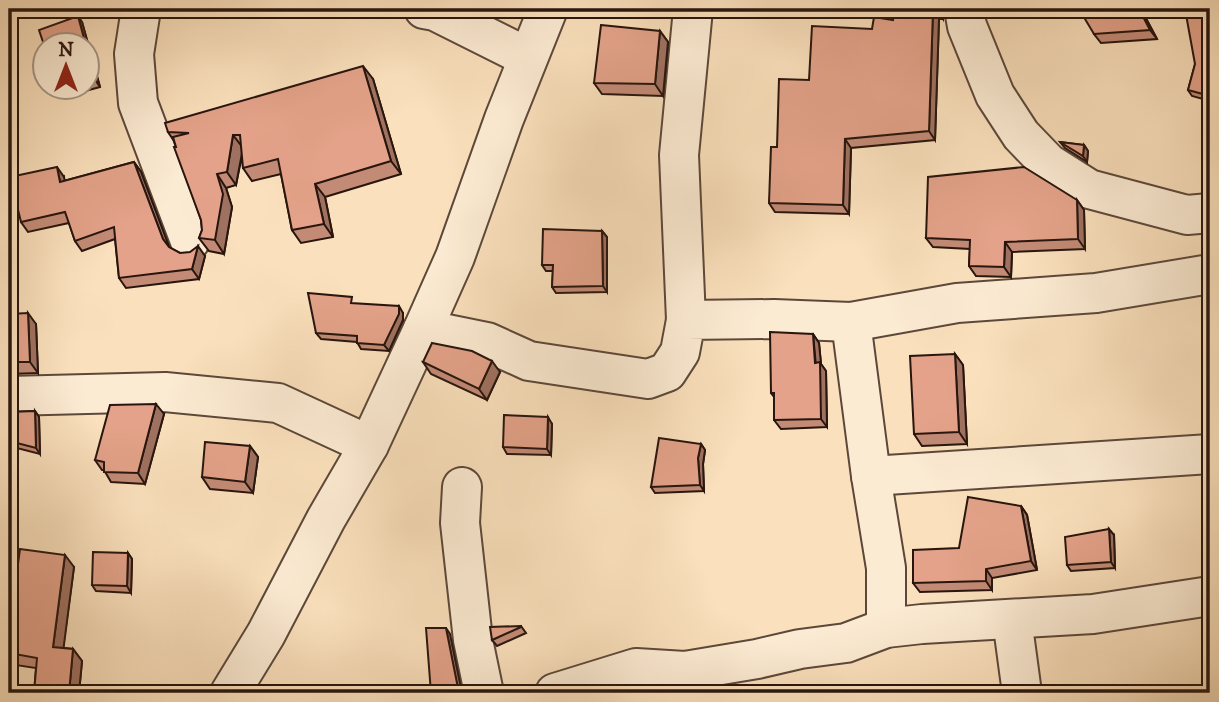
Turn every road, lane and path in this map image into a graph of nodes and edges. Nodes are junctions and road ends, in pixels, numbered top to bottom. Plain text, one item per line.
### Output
1 (141, 9) edge
2 (424, 9) edge
3 (548, 9) edge
4 (693, 9) edge
5 (964, 9) edge
6 (527, 57) junction
7 (1210, 213) edge
8 (190, 241) dead end
9 (1210, 274) edge
10 (686, 320) junction
11 (851, 322) junction
12 (423, 329) junction
13 (9, 396) edge
14 (369, 445) junction
15 (1210, 454) edge
16 (871, 476) junction
17 (463, 488) dead end
18 (1210, 596) edge
19 (1012, 619) junction
20 (886, 628) junction
21 (230, 693) edge
22 (484, 693) edge
23 (555, 693) edge
24 (1022, 693) edge

1 - 8 street
2 - 6 street
3 - 6 street
4 - 10 street
5 - 7 street
6 - 12 street
9 - 11 street
10 - 11 street
10 - 12 street
11 - 16 street
12 - 14 street
13 - 14 street
14 - 21 street
15 - 16 street
16 - 20 street
17 - 22 street
18 - 19 street
19 - 20 street
19 - 24 street
20 - 23 street

